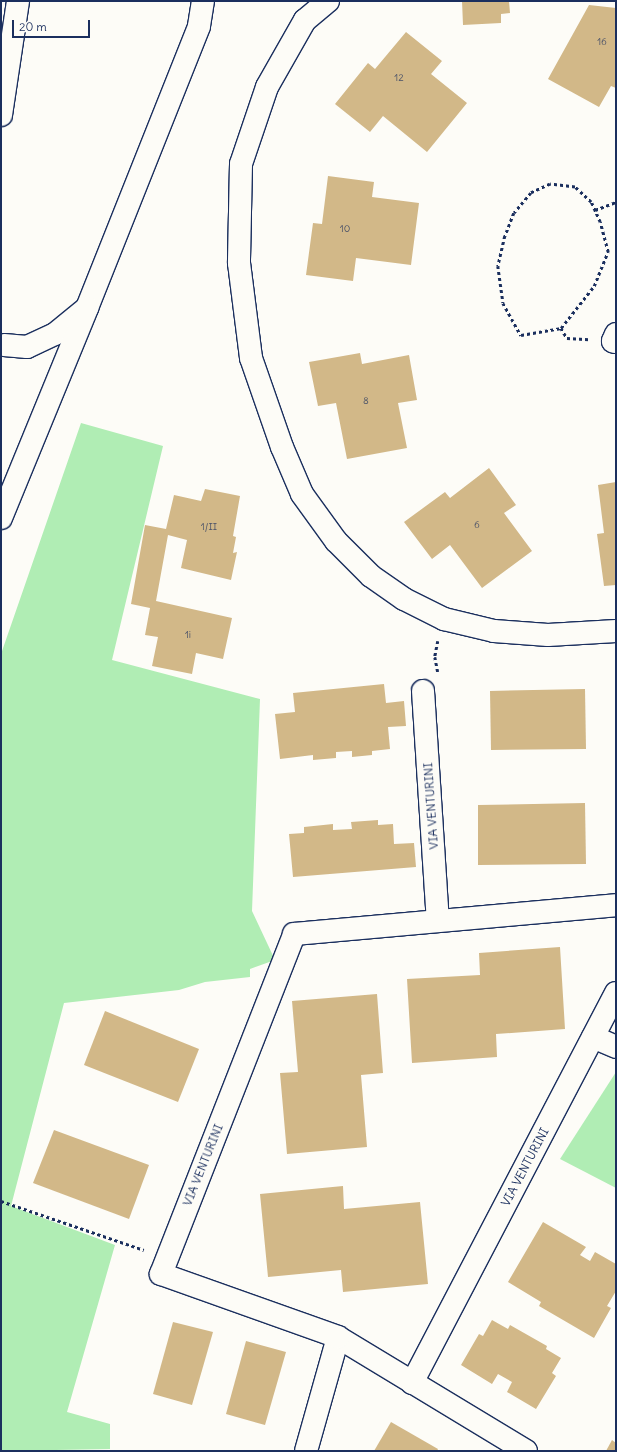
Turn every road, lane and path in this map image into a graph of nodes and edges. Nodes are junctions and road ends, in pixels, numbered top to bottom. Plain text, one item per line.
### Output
1 (18, 1) edge
2 (203, 1) edge
3 (217, 1) edge
4 (328, 1) edge
5 (199, 26) junction
6 (1, 115) edge
7 (616, 202) edge
8 (595, 210) junction
9 (87, 308) junction
10 (561, 328) junction
11 (615, 339) edge
12 (4, 345) dead end
13 (1, 518) edge
14 (444, 620) junction
15 (616, 631) edge
16 (423, 692) joint
17 (616, 905) edge
18 (438, 921) junction
19 (616, 993) edge
20 (593, 1037) junction
21 (616, 1047) edge
22 (1, 1201) edge
23 (164, 1266) junction
24 (338, 1337) junction
25 (412, 1383) junction
26 (306, 1451) edge
27 (526, 1451) edge

1 - 6 main road
2 - 5 main road
3 - 5 main road
4 - 14 main road
5 - 9 main road
7 - 8 path
8 - 10 path
8 - 10 path
9 - 12 main road
9 - 13 main road
10 - 11 path
14 - 15 main road
14 - 16 path
16 - 18 main road, VIA VENTURINI
17 - 18 main road, VIA VENTURINI
18 - 23 main road, VIA VENTURINI
19 - 20 main road, VIA VENTURINI
20 - 21 main road
20 - 25 main road, VIA VENTURINI
22 - 23 path
23 - 24 main road
24 - 25 main road
24 - 26 main road
25 - 27 main road

